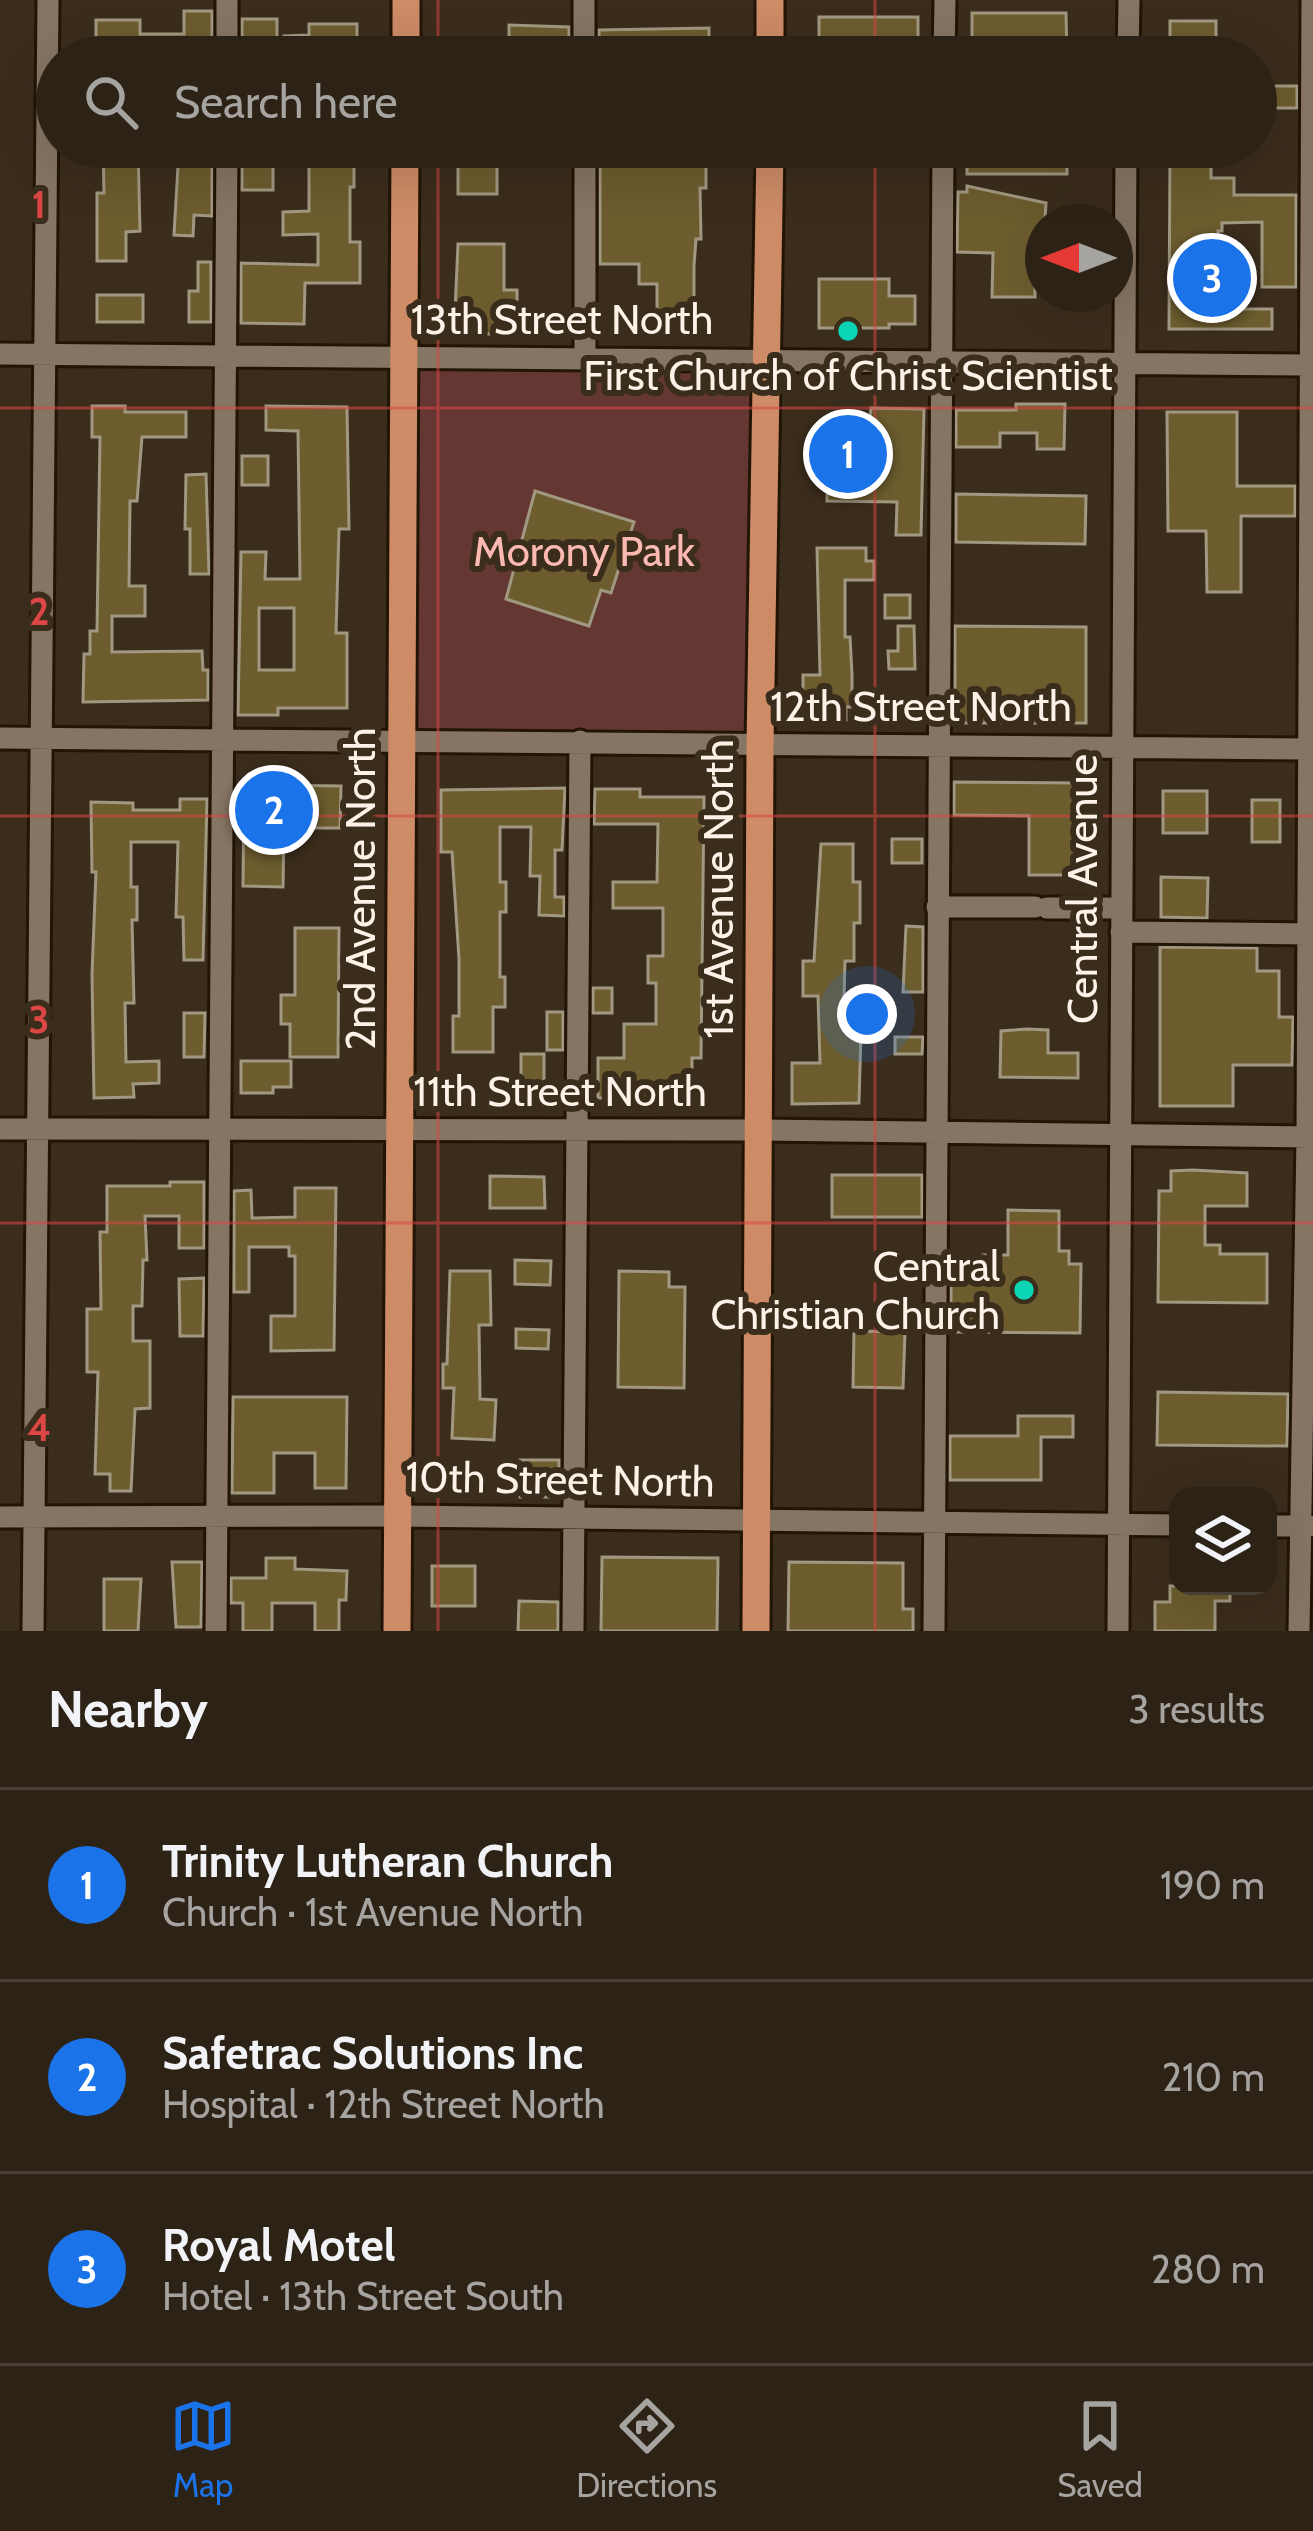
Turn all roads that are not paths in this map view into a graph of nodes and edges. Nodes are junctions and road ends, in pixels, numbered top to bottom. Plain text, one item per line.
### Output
1 (49, 0) edge
2 (227, 0) edge
3 (406, 0) edge
4 (584, 0) edge
5 (770, 0) edge
6 (945, 0) edge
7 (1129, 0) edge
8 (1312, 0) edge
9 (48, 36) edge
10 (227, 36) edge
11 (406, 36) edge
12 (584, 36) edge
13 (770, 36) edge
14 (944, 36) edge
15 (1128, 36) edge
16 (47, 168) edge
17 (227, 168) edge
18 (405, 168) edge
19 (585, 168) edge
20 (770, 168) edge
21 (944, 168) edge
22 (1126, 168) edge
23 (44, 353) junction
24 (0, 354) edge
25 (226, 355) junction
26 (404, 357) junction
27 (586, 358) junction
28 (769, 359) junction
29 (942, 362) junction
30 (1122, 363) junction
31 (1312, 365) edge
32 (44, 737) junction
33 (0, 738) edge
34 (220, 740) junction
35 (580, 741) junction
36 (404, 743) junction
37 (760, 745) junction
38 (938, 746) junction
39 (1122, 746) junction
40 (1311, 749) edge
41 (937, 907) junction
42 (1121, 908) junction
43 (1121, 932) junction
44 (1308, 934) junction
45 (0, 1129) edge
46 (36, 1129) junction
47 (220, 1129) junction
48 (401, 1130) junction
49 (576, 1130) junction
50 (760, 1130) junction
51 (935, 1133) junction
52 (1120, 1137) junction
53 (1310, 1137) edge
54 (218, 1516) junction
55 (398, 1516) junction
56 (0, 1517) edge
57 (33, 1517) junction
58 (574, 1518) junction
59 (758, 1520) junction
60 (934, 1522) junction
61 (1119, 1524) junction
62 (1169, 1525) edge
63 (1307, 1526) edge
64 (33, 1631) edge
65 (216, 1631) edge
66 (398, 1631) edge
67 (573, 1631) edge
68 (757, 1631) edge
69 (934, 1631) edge
70 (1118, 1631) edge
71 (1299, 1631) edge

1 - 9 street
2 - 10 street
3 - 11 main road
4 - 12 street
5 - 13 main road
6 - 14 street
7 - 15 street
8 - 31 street
16 - 23 street
17 - 25 street
18 - 26 main road, 2nd Avenue North
19 - 27 street
20 - 28 main road, 1st Avenue North
21 - 29 street
22 - 30 street, Central Avenue
23 - 24 street, 13th Street North
23 - 25 street, 13th Street North
23 - 32 street
25 - 26 street, 13th Street North
25 - 34 street
26 - 27 street, 13th Street North
26 - 36 main road, 2nd Avenue North
27 - 28 street, 13th Street North
28 - 29 street, 13th Street North
28 - 37 main road, 1st Avenue North
29 - 30 street, 13th Street North
29 - 38 street
30 - 31 street, 13th Street North
30 - 39 street, Central Avenue
31 - 40 street
32 - 33 street, 12th Street North
32 - 34 street, 12th Street North
32 - 46 street
34 - 36 street, 12th Street North
34 - 47 street
35 - 36 street, 12th Street North
35 - 37 street, 12th Street North
35 - 49 street
36 - 48 main road, 2nd Avenue North
37 - 38 street, 12th Street North
37 - 50 main road, 1st Avenue North
38 - 39 street, 12th Street North
38 - 41 street
39 - 40 street, 12th Street North
39 - 42 street, Central Avenue
40 - 44 street
41 - 42 street
41 - 51 street
42 - 43 street, Central Avenue
43 - 44 street
43 - 52 street, Central Avenue
44 - 53 street
45 - 46 street, 11th Street North
46 - 47 street, 11th Street North
46 - 57 street
47 - 48 street, 11th Street North
47 - 54 street
48 - 49 street, 11th Street North
48 - 55 main road, 2nd Avenue North
49 - 50 street, 11th Street North
49 - 58 street
50 - 51 street, 11th Street North
50 - 59 main road, 1st Avenue North
51 - 52 street, 11th Street North
51 - 60 street
52 - 53 street, 11th Street North
52 - 61 street, Central Avenue
53 - 63 street
54 - 55 street, 10th Street North
54 - 57 street, 10th Street North
54 - 65 street
55 - 58 street, 10th Street North
55 - 66 main road, 2nd Avenue North
56 - 57 street, 10th Street North
57 - 64 street
58 - 59 street, 10th Street North
58 - 67 street
59 - 60 street, 10th Street North
59 - 68 main road, 1st Avenue North
60 - 61 street, 10th Street North
60 - 69 street
61 - 62 street, 10th Street North
61 - 70 street, Central Avenue
63 - 71 street

